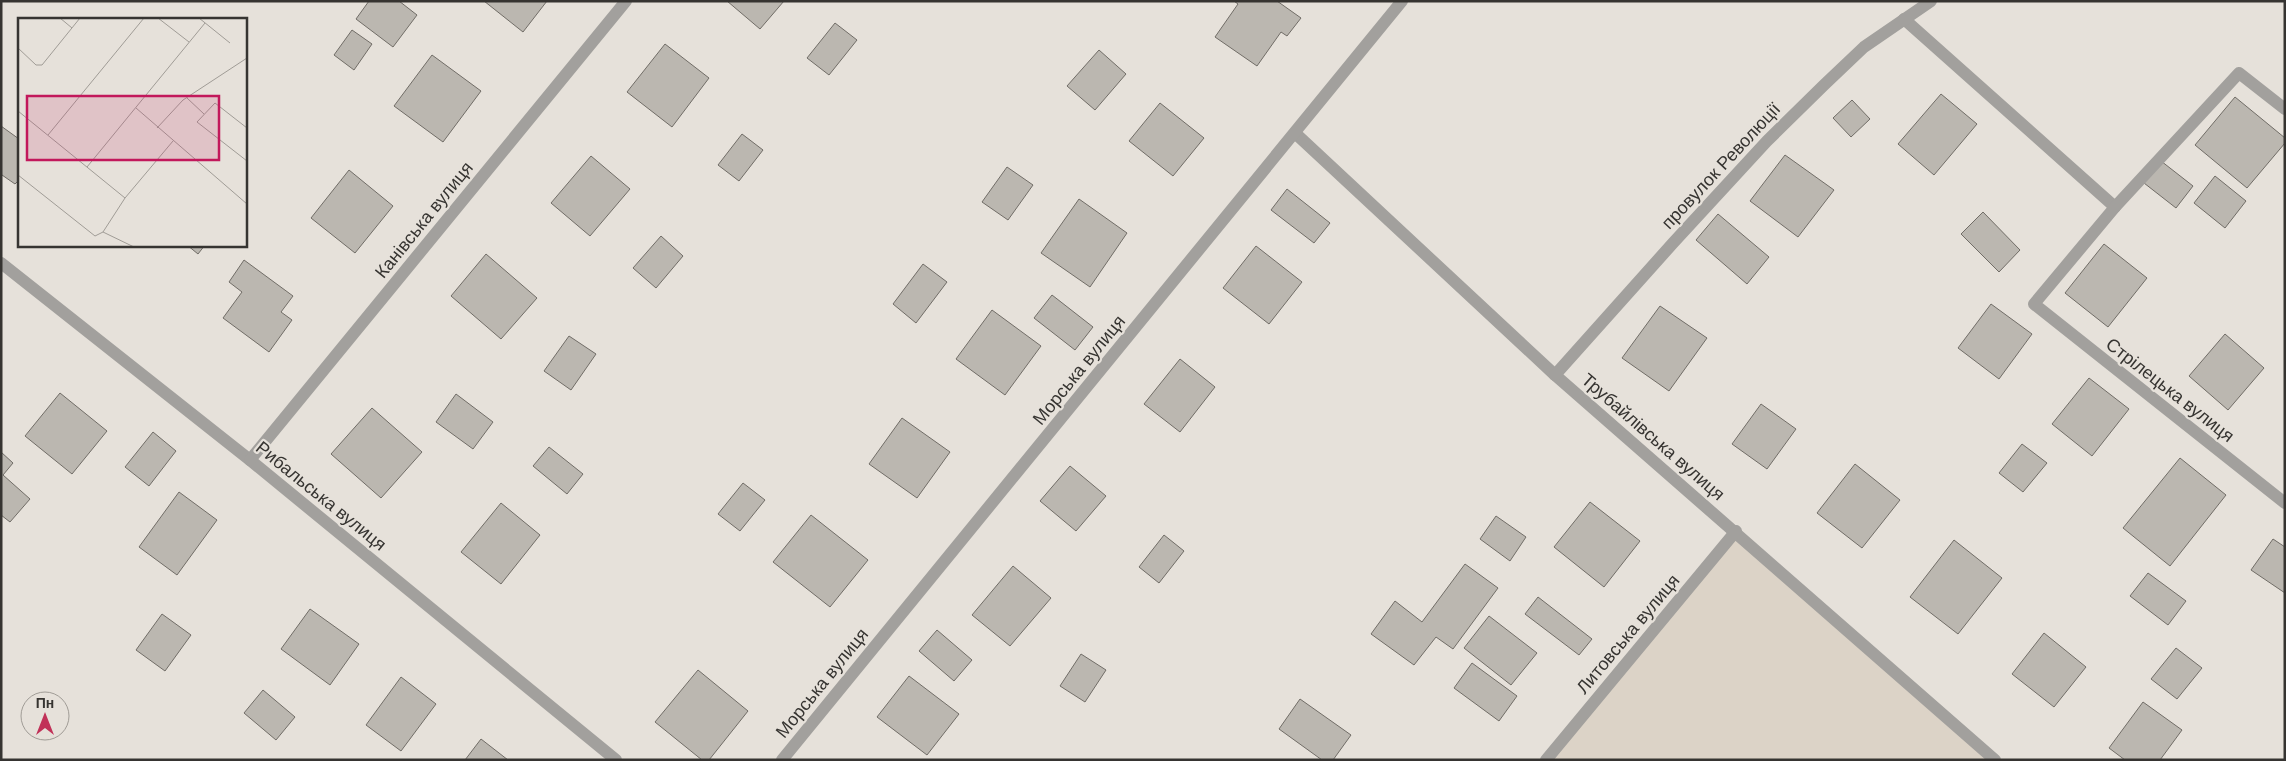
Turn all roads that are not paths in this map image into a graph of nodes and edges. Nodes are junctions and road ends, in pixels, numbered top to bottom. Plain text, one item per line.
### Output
1 (626, 1) edge
2 (1402, 1) edge
3 (1931, 1) edge
4 (1904, 19) junction
5 (2285, 109) edge
6 (1295, 133) junction
7 (2116, 207) junction
8 (1, 263) edge
9 (1556, 375) junction
10 (250, 460) junction
11 (2285, 503) edge
12 (1736, 531) junction
13 (616, 760) edge
14 (782, 760) edge
15 (1546, 760) edge
16 (1995, 760) edge

1 - 10 street, Канівська вулиця
2 - 6 street, Морська вулиця
3 - 4 street, провулок Революції
4 - 7 street
4 - 9 street, провулок Революції
5 - 7 street
6 - 9 street, Трубайлівська вулиця
6 - 14 street, Морська вулиця
7 - 11 street, Стрілецька вулиця
8 - 10 street, Рибальська вулиця
9 - 12 street, Трубайлівська вулиця
10 - 13 street, Рибальська вулиця
12 - 15 street, Литовська вулиця
12 - 16 street, Трубайлівська вулиця

